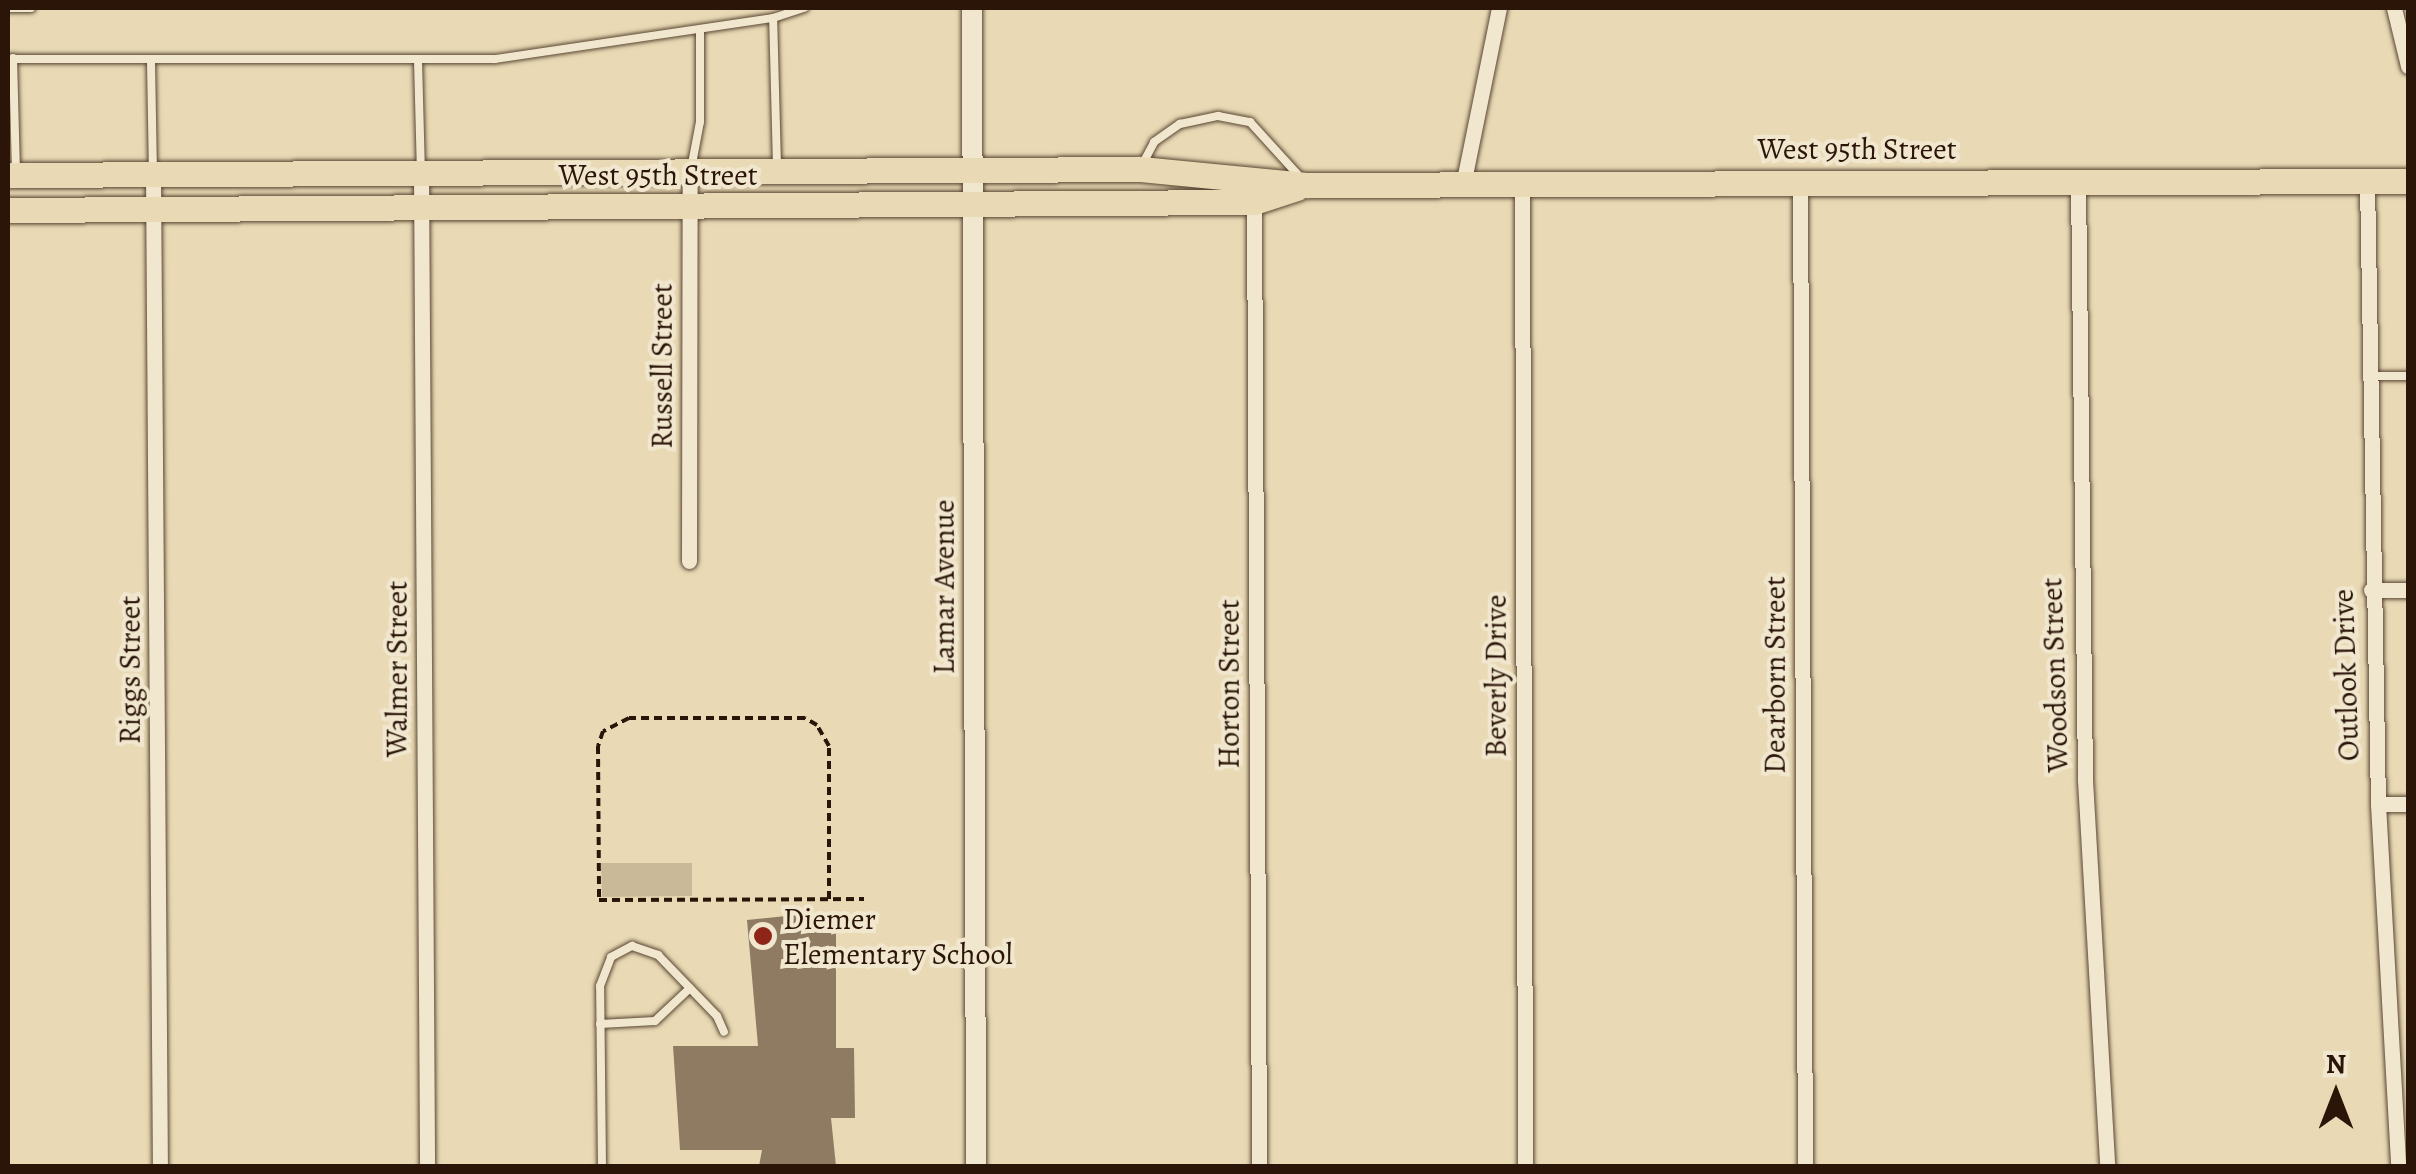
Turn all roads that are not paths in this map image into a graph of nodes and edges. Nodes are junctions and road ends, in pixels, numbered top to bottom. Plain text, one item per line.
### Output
1 (8, 8) edge
2 (31, 8) edge
3 (804, 8) edge
4 (972, 8) edge
5 (1500, 8) edge
6 (2394, 8) edge
7 (773, 18) junction
8 (700, 30) junction
9 (10, 58) edge
10 (418, 60) junction
11 (150, 62) junction
12 (2408, 66) edge
13 (972, 169) junction
14 (1140, 169) junction
15 (777, 170) junction
16 (421, 172) junction
17 (690, 172) junction
18 (153, 174) junction
19 (12, 175) edge
20 (2078, 180) junction
21 (2367, 180) junction
22 (2408, 180) edge
23 (1800, 182) junction
24 (1463, 184) junction
25 (1522, 184) junction
26 (1306, 185) junction
27 (1254, 202) junction
28 (973, 206) junction
29 (690, 207) junction
30 (422, 209) junction
31 (8, 210) edge
32 (154, 210) junction
33 (2369, 376) junction
34 (2408, 376) edge
35 (689, 561) dead end
36 (2371, 590) junction
37 (2408, 590) edge
38 (2378, 804) junction
39 (2408, 804) edge
40 (690, 988) junction
41 (2388, 1020) junction
42 (2408, 1020) edge
43 (600, 1024) junction
44 (724, 1032) dead end
45 (160, 1166) edge
46 (427, 1166) edge
47 (602, 1166) edge
48 (976, 1166) edge
49 (1258, 1166) edge
50 (1525, 1166) edge
51 (1805, 1166) edge
52 (2107, 1166) edge
53 (2398, 1166) edge

1 - 2 lane
3 - 7 lane
4 - 13 street, Lamar Avenue
5 - 24 street
6 - 12 street
7 - 8 lane
7 - 15 lane
8 - 10 lane
8 - 17 lane
9 - 11 lane
9 - 19 lane
10 - 11 lane
10 - 16 lane
11 - 18 lane
13 - 14 main road, West 95th Street
13 - 15 main road, West 95th Street
13 - 28 street, Lamar Avenue
14 - 26 main road, West 95th Street
14 - 26 lane
15 - 17 main road, West 95th Street
16 - 17 main road, West 95th Street
16 - 18 main road, West 95th Street
16 - 30 street, Walmer Street
17 - 29 street, Russell Street
18 - 19 main road, West 95th Street
18 - 32 street, Riggs Street
20 - 21 main road, West 95th Street
20 - 23 main road, West 95th Street
20 - 52 street, Woodson Street
21 - 22 main road, West 95th Street
21 - 33 street, Outlook Drive
23 - 25 main road, West 95th Street
23 - 51 street, Dearborn Street
24 - 25 main road, West 95th Street
24 - 26 main road, West 95th Street
25 - 50 street, Beverly Drive
26 - 27 main road, West 95th Street
27 - 28 main road, West 95th Street
27 - 49 street, Horton Street
28 - 29 main road, West 95th Street
28 - 48 street, Lamar Avenue
29 - 30 main road, West 95th Street
29 - 35 street, Russell Street
30 - 32 main road, West 95th Street
30 - 46 street, Walmer Street
31 - 32 main road, West 95th Street
32 - 45 street, Riggs Street
33 - 34 lane
33 - 36 street, Outlook Drive
36 - 37 street
36 - 38 street, Outlook Drive
38 - 39 street
38 - 41 street, Outlook Drive
40 - 43 lane
40 - 43 lane
40 - 44 lane
41 - 42 street
41 - 53 street, Outlook Drive
43 - 47 lane

